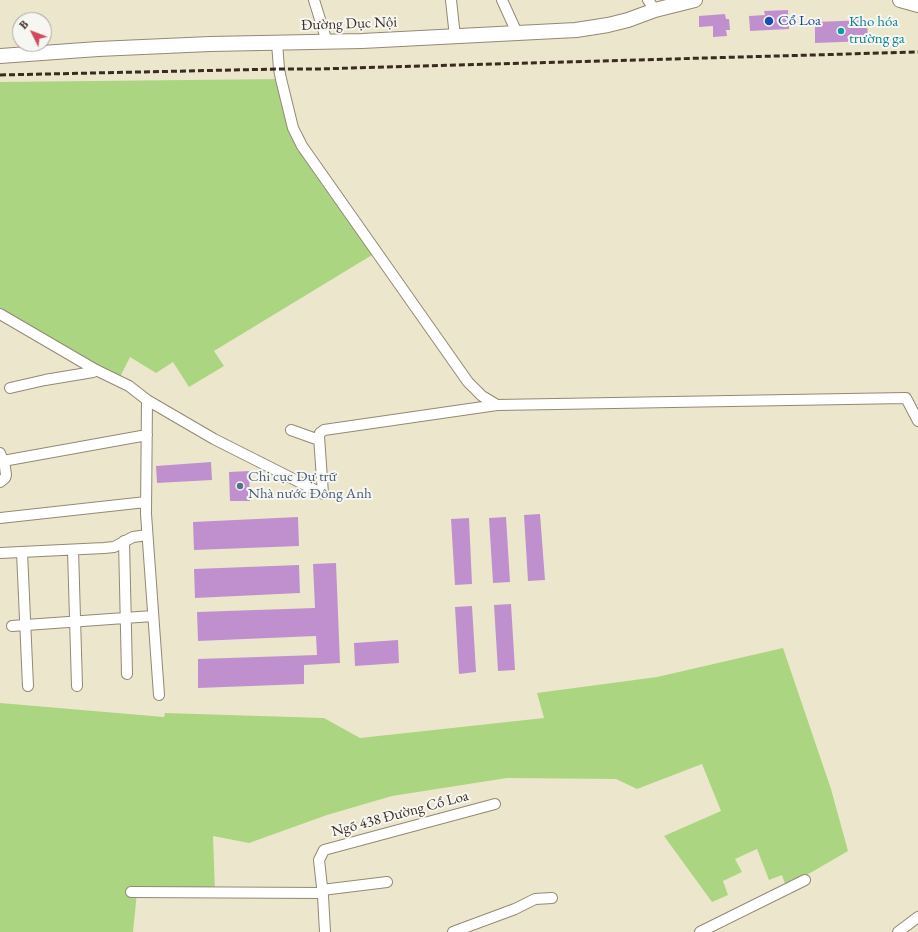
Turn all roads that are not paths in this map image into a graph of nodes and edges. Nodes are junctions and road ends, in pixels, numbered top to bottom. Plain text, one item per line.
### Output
1 (314, 0) edge
2 (451, 0) edge
3 (502, 0) edge
4 (695, 0) edge
5 (900, 0) edge
6 (918, 4) edge
7 (651, 5) edge
8 (517, 33) junction
9 (455, 36) junction
10 (327, 42) junction
11 (277, 43) junction
12 (0, 56) edge
13 (0, 314) edge
14 (96, 370) junction
15 (10, 388) dead end
16 (147, 400) junction
17 (497, 405) junction
18 (918, 421) edge
19 (291, 430) dead end
20 (147, 435) junction
21 (320, 440) junction
22 (1, 457) edge
23 (0, 482) edge
24 (146, 502) junction
25 (0, 518) edge
26 (148, 536) junction
27 (124, 541) junction
28 (73, 550) junction
29 (22, 552) junction
30 (0, 553) edge
31 (153, 616) junction
32 (125, 618) junction
33 (75, 621) junction
34 (25, 625) junction
35 (12, 626) dead end
36 (127, 674) dead end
37 (28, 686) dead end
38 (78, 686) dead end
39 (159, 695) dead end
40 (495, 804) dead end
41 (805, 880) dead end
42 (387, 882) dead end
43 (323, 891) junction
44 (131, 892) dead end
45 (552, 898) dead end
46 (918, 916) edge
47 (325, 932) edge
48 (452, 932) edge
49 (700, 932) edge
50 (898, 932) edge

1 - 10 street
2 - 9 street
3 - 8 street
4 - 7 street, Đường Dục Nội
5 - 6 street
7 - 8 street, Đường Dục Nội
8 - 9 street, Đường Dục Nội
9 - 10 street, Đường Dục Nội
10 - 11 street, Đường Dục Nội
11 - 12 street, Đường Dục Nội
11 - 17 street
13 - 14 street
14 - 15 street
14 - 16 street
16 - 20 street
16 - 21 street
17 - 18 street
17 - 21 street
19 - 21 street
20 - 22 street
20 - 24 street
22 - 23 street
24 - 25 street
24 - 26 street
26 - 27 street
26 - 31 street
27 - 28 street
27 - 32 street
28 - 29 street
28 - 33 street
29 - 30 street
29 - 34 street
31 - 32 street
31 - 39 street
32 - 33 street
32 - 36 street
33 - 34 street
33 - 38 street
34 - 35 street
34 - 37 street
40 - 43 street, Ngõ 438 Đường Cổ Loa
41 - 49 street
42 - 43 street
43 - 44 street
43 - 47 street, Ngõ 438 Đường Cổ Loa
45 - 48 street
46 - 50 street

